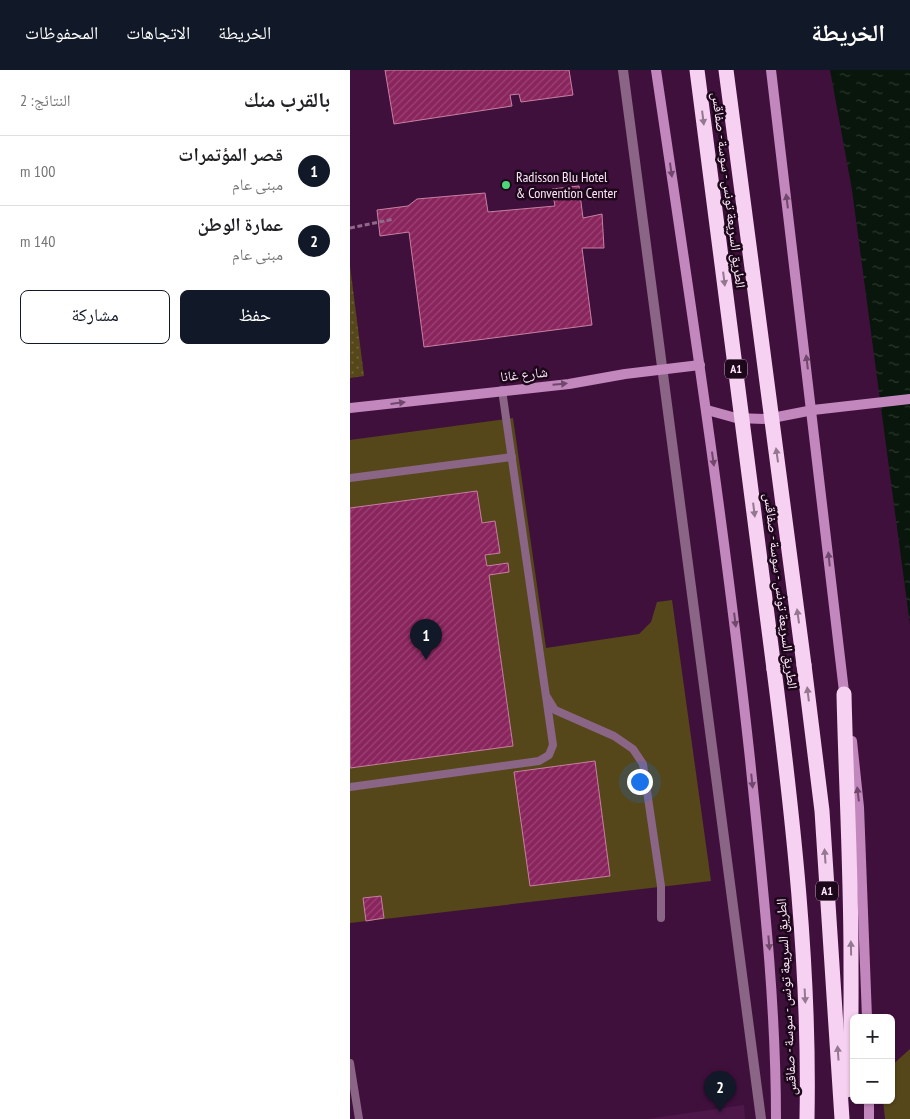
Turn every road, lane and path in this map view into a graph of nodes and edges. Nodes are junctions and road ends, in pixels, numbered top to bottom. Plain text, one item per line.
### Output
1 (623, 70) edge
2 (656, 70) edge
3 (697, 70) edge
4 (726, 70) edge
5 (771, 70) edge
6 (394, 219) dead end
7 (350, 228) edge
8 (700, 365) junction
9 (662, 369) junction
10 (502, 390) junction
11 (910, 399) edge
12 (350, 408) edge
13 (707, 410) junction
14 (813, 410) junction
15 (512, 457) junction
16 (350, 478) edge
17 (544, 691) junction
18 (844, 694) junction
19 (350, 787) edge
20 (661, 918) dead end
21 (867, 1014) edge
22 (350, 1063) edge
23 (869, 1104) edge
24 (359, 1119) edge
25 (761, 1119) edge
26 (776, 1119) edge
27 (807, 1119) edge
28 (843, 1119) edge
29 (870, 1119) edge

1 - 9 street
2 -> 8 main road
3 -> 27 highway, الطريق السريعة تونس - سوسة - صفاقس / A1, bridge
28 -> 4 highway, الطريق السريعة تونس - سوسة - صفاقس / A1, bridge
14 -> 5 main road
6 - 7 path
8 - 9 main road, شارع غانا
8 - 13 main road
10 -> 9 main road, شارع غانا
9 - 25 street
12 -> 10 main road, شارع غانا
10 - 15 lane
11 - 14 main road
13 - 14 main road
13 -> 26 main road
18 -> 14 main road
15 - 16 lane
15 - 17 lane
17 - 19 lane
17 - 20 lane
21 -> 18 main road
28 -> 18 highway
22 - 24 lane
23 - 29 main road

